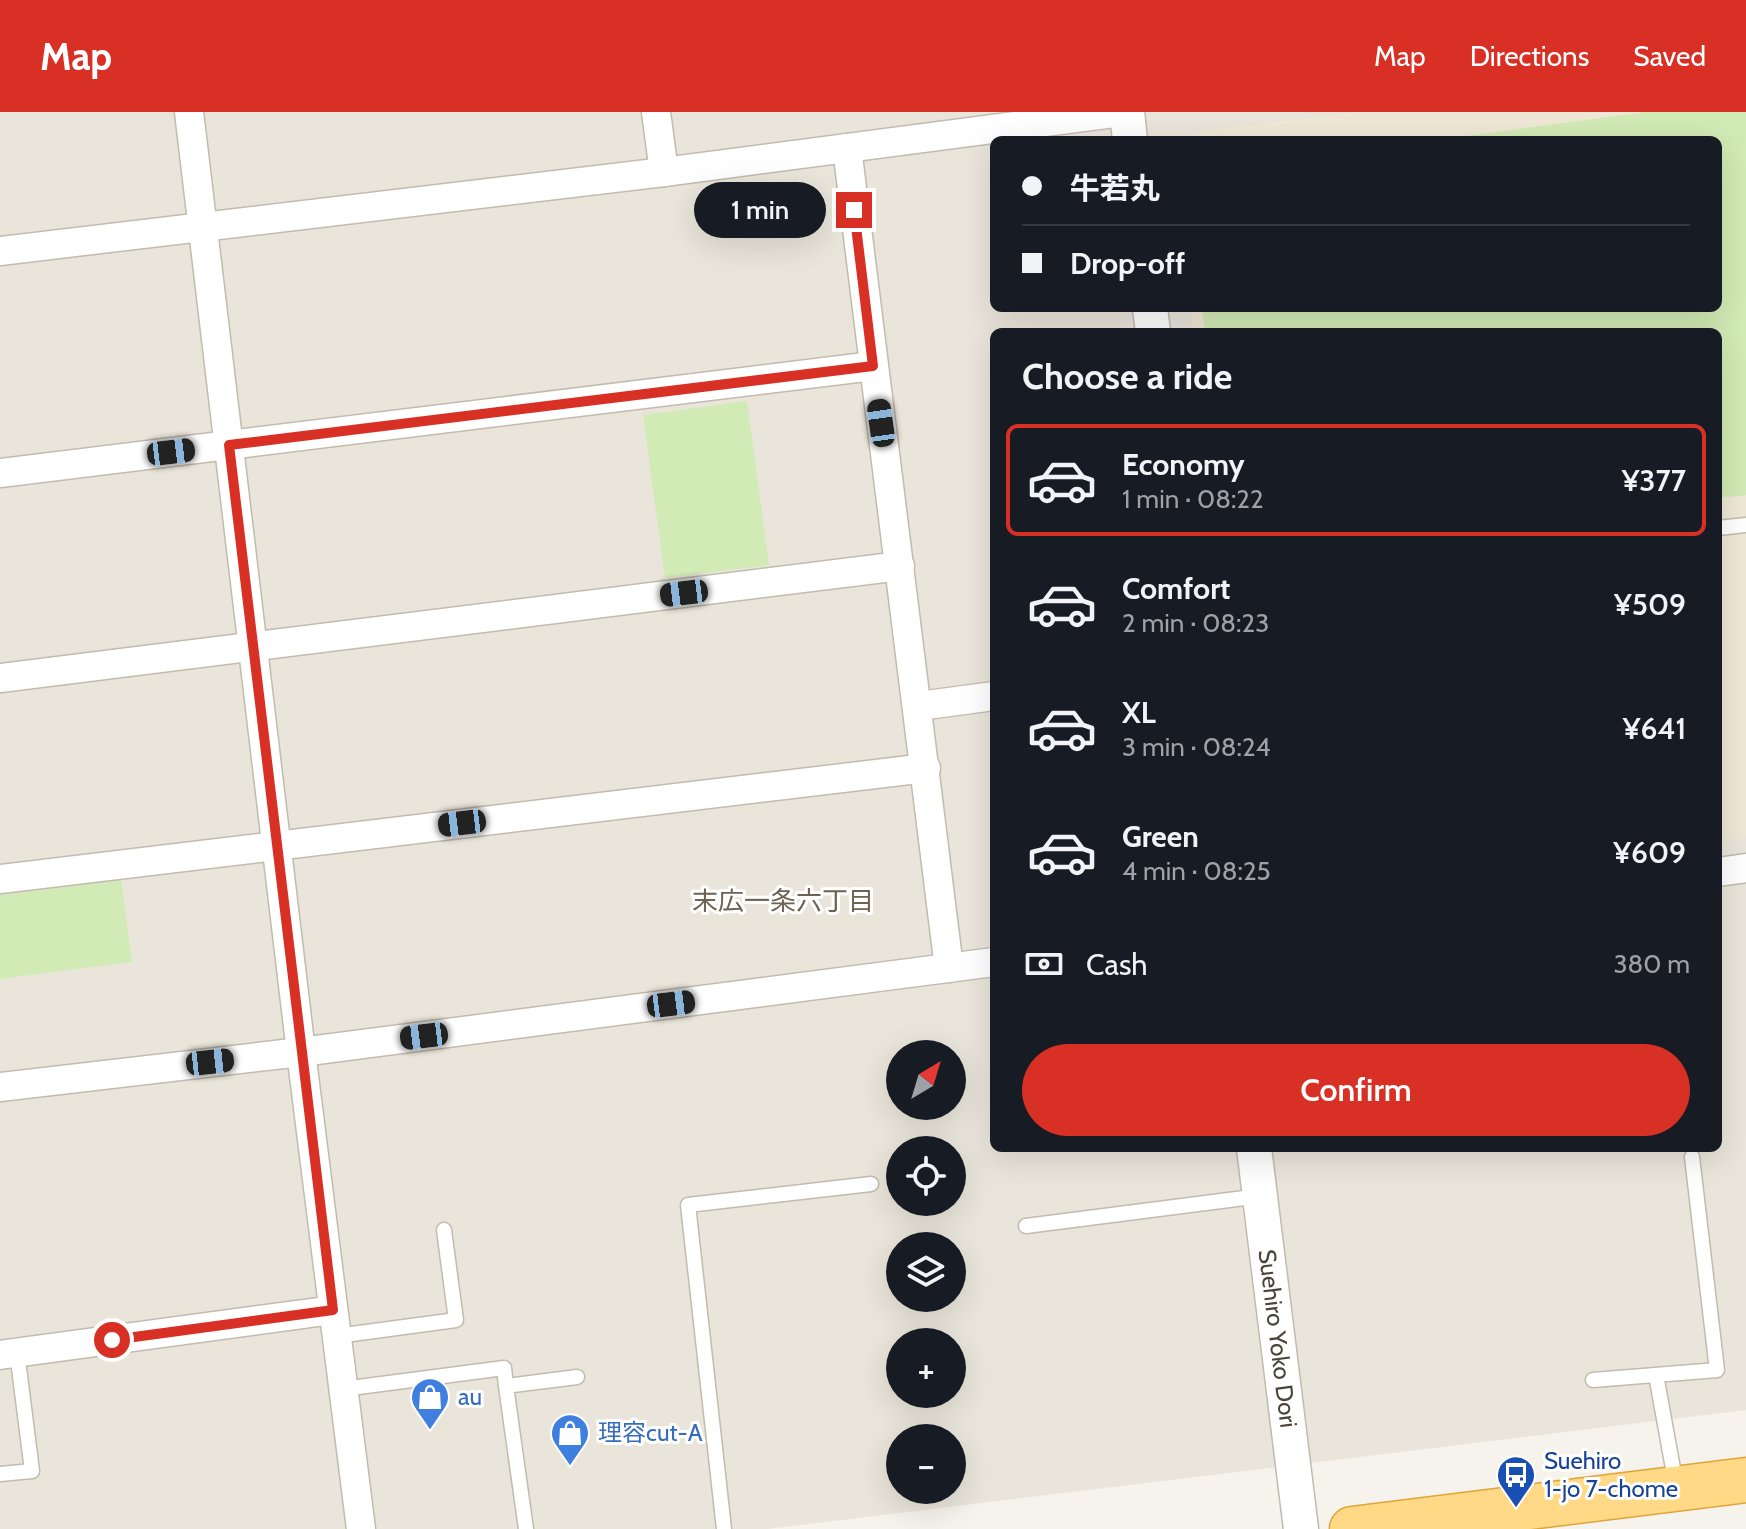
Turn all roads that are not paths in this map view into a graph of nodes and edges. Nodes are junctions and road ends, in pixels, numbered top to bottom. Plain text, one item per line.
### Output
1 (189, 112) edge
2 (656, 112) edge
3 (1124, 112) edge
4 (1129, 136) edge
5 (847, 148) junction
6 (664, 172) junction
7 (203, 227) junction
8 (0, 251) edge
9 (873, 366) junction
10 (229, 445) junction
11 (0, 473) edge
12 (1746, 525) edge
13 (1722, 528) edge
14 (900, 566) junction
15 (253, 647) junction
16 (0, 678) edge
17 (990, 697) edge
18 (919, 706) junction
19 (926, 768) junction
20 (277, 845) junction
21 (1746, 868) edge
22 (1722, 871) edge
23 (0, 879) edge
24 (990, 963) edge
25 (949, 968) junction
26 (301, 1052) junction
27 (0, 1087) edge
28 (1254, 1152) edge
29 (1692, 1157) dead end
30 (871, 1184) dead end
31 (1260, 1196) junction
32 (1026, 1226) dead end
33 (444, 1230) dead end
34 (335, 1323) junction
35 (8, 1354) edge
36 (1656, 1375) junction
37 (577, 1377) dead end
38 (1593, 1380) dead end
39 (506, 1386) junction
40 (343, 1389) junction
41 (0, 1474) edge
42 (1746, 1480) edge
43 (1676, 1489) junction
44 (361, 1529) edge
45 (526, 1529) edge
46 (724, 1529) edge
47 (1301, 1529) edge
48 (1352, 1529) edge

1 - 7 street
2 - 6 street
3 - 4 street
3 - 5 street
5 - 6 street
5 - 9 street
6 - 7 street
7 - 8 street
7 - 10 street
9 - 10 street
9 - 14 street
10 - 11 street
10 - 15 street
12 - 13 lane
14 - 15 street
14 - 18 street
15 - 16 street
15 - 20 street
17 - 18 street
18 - 19 street
19 - 20 street
19 - 25 street
20 - 23 street
20 - 26 street
21 - 22 street
24 - 25 street
25 - 26 street
26 - 27 street
26 - 34 street
28 - 31 street, Suehiro Yoko Dori
29 - 36 lane
30 - 46 lane
31 - 32 lane
31 - 47 street, Suehiro Yoko Dori
33 - 34 lane
34 - 35 street
34 - 40 street
35 - 41 lane
36 - 38 lane
36 - 43 lane
37 - 39 lane
39 - 40 lane
39 - 45 lane
40 - 44 street
42 - 43 highway
43 - 48 highway

